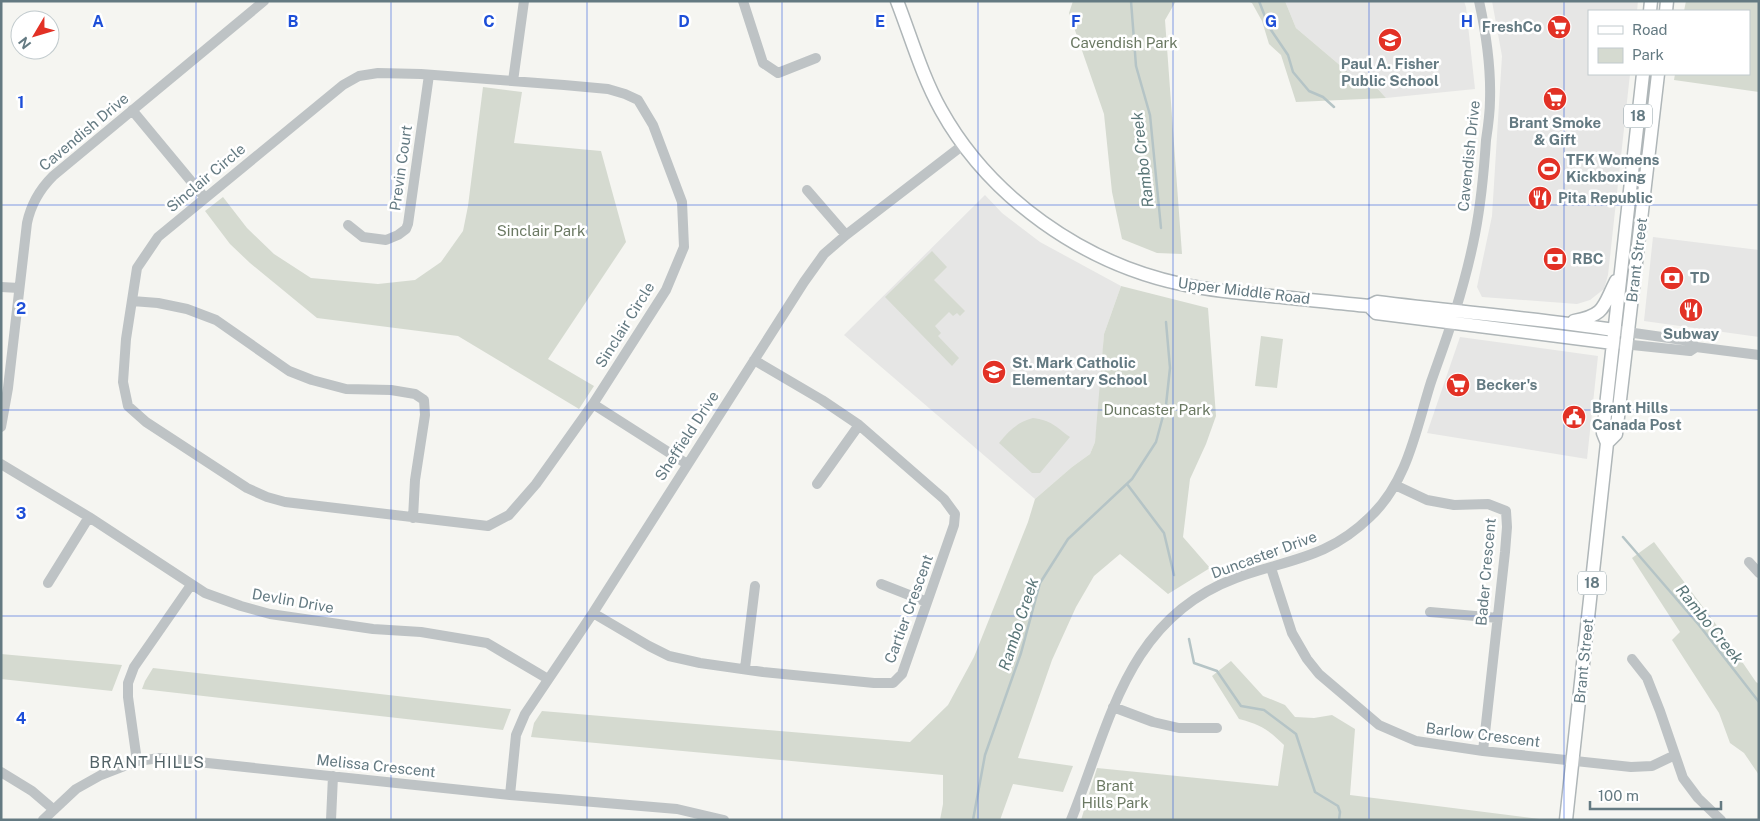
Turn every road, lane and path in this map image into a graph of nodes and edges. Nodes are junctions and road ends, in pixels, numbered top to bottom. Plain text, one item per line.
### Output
1 (264, 1) edge
2 (524, 1) edge
3 (743, 1) edge
4 (897, 1) edge
5 (1479, 1) edge
6 (816, 58) dead end
7 (429, 75) junction
8 (1643, 75) edge
9 (1658, 75) edge
10 (513, 81) junction
11 (132, 110) junction
12 (963, 145) junction
13 (807, 190) dead end
14 (205, 198) junction
15 (348, 225) dead end
16 (846, 235) junction
17 (1621, 270) junction
18 (1, 286) edge
19 (19, 288) junction
20 (132, 301) junction
21 (1453, 317) junction
22 (1564, 322) junction
23 (1614, 330) junction
24 (1627, 338) junction
25 (1613, 343) junction
26 (1759, 354) edge
27 (754, 360) junction
28 (593, 404) junction
29 (859, 425) junction
30 (1, 427) edge
31 (1607, 443) junction
32 (1, 464) edge
33 (687, 464) junction
34 (817, 484) dead end
35 (1395, 485) junction
36 (89, 517) junction
37 (413, 518) junction
38 (1749, 562) dead end
39 (1271, 568) junction
40 (1759, 574) edge
41 (48, 583) dead end
42 (881, 584) dead end
43 (191, 585) junction
44 (755, 586) dead end
45 (927, 602) junction
46 (1430, 612) dead end
47 (593, 613) junction
48 (1498, 618) junction
49 (1632, 659) dead end
50 (745, 668) junction
51 (548, 679) junction
52 (1113, 707) junction
53 (1217, 728) dead end
54 (1483, 751) junction
55 (1675, 756) junction
56 (137, 760) junction
57 (1573, 761) junction
58 (1, 772) edge
59 (333, 776) junction
60 (510, 795) junction
61 (53, 809) junction
62 (42, 820) edge
63 (331, 820) edge
64 (724, 820) edge
65 (1071, 820) edge
66 (1566, 820) edge
67 (1721, 820) edge

1 - 11 street, Cavendish Drive
2 - 10 street
3 - 6 street
4 - 12 main road, Upper Middle Road
5 - 21 street, Cavendish Drive
7 - 10 street, Sinclair Circle
7 - 14 street, Sinclair Circle
7 - 15 street, Previn Court
8 - 17 main road, Brant Street / 18
9 - 24 main road, Brant Street / 18
10 - 28 street, Sinclair Circle
11 - 14 street
11 - 19 street, Cavendish Drive
12 - 16 street, Sheffield Drive
12 - 21 main road, Upper Middle Road
13 - 16 street
14 - 20 street, Sinclair Circle
16 - 27 street, Sheffield Drive
17 - 22 main road
17 - 23 main road, Brant Street / 18
18 - 19 street
19 - 30 street, Cavendish Drive
20 - 37 street, Sinclair Circle
20 - 37 street
21 - 22 main road, Upper Middle Road
21 - 25 main road, Upper Middle Road
21 - 35 street, Duncaster Drive
22 - 23 main road, Upper Middle Road
23 - 24 street, Upper Middle Road
23 - 25 main road, Brant Street / 18
24 - 25 street, Upper Middle Road
24 - 26 street, Upper Middle Road
24 - 31 main road, Brant Street / 18
25 - 31 main road, Brant Street / 18
27 - 29 street, Cartier Crescent
27 - 33 street, Sheffield Drive
28 - 33 street
28 - 37 street, Sinclair Circle
29 - 34 street
29 - 45 street, Cartier Crescent
31 - 57 main road, Brant Street / 18
32 - 36 street, Devlin Drive
33 - 47 street, Sheffield Drive
35 - 39 street, Duncaster Drive
35 - 48 street, Bader Crescent
36 - 41 street
36 - 43 street, Devlin Drive
38 - 40 street
39 - 52 street, Duncaster Drive
39 - 54 street, Barlow Crescent
42 - 45 street
43 - 51 street, Devlin Drive
43 - 56 street
44 - 50 street
45 - 50 street, Cartier Crescent
46 - 48 street
47 - 50 street, Cartier Crescent
47 - 51 street, Sheffield Drive
48 - 54 street, Bader Crescent
49 - 55 street
51 - 60 street, Sheffield Drive
52 - 53 street
52 - 65 street, Duncaster Drive
54 - 57 street, Barlow Crescent
55 - 57 street, Barlow Crescent
55 - 67 street
56 - 59 street, Melissa Crescent
56 - 61 street, Melissa Crescent
57 - 66 main road, Brant Street / 18
58 - 61 street
59 - 60 street, Melissa Crescent
59 - 63 street
60 - 64 street, Melissa Crescent
61 - 62 street, Melissa Crescent

